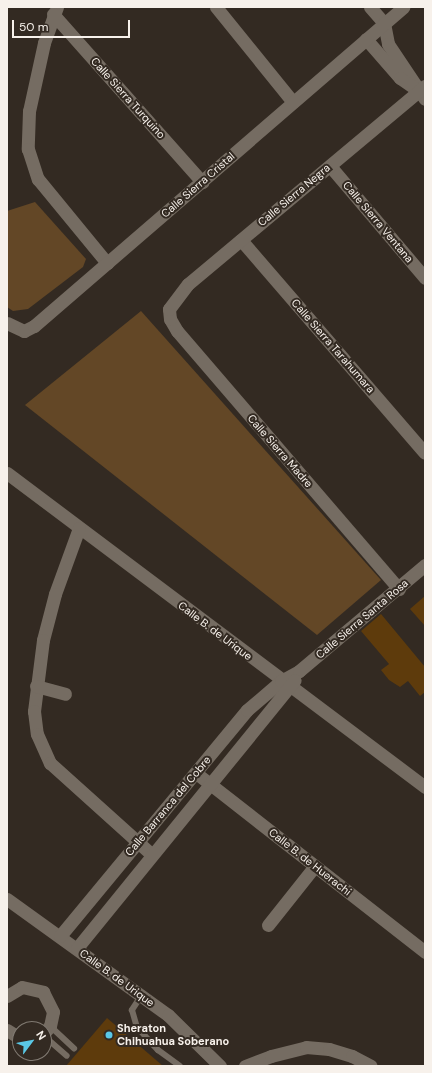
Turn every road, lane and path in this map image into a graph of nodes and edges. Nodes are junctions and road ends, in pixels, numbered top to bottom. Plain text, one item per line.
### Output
1 (216, 7) edge
2 (370, 7) edge
3 (403, 7) edge
4 (55, 11) edge
5 (384, 23) junction
6 (366, 39) junction
7 (423, 92) edge
8 (293, 102) junction
9 (330, 166) junction
10 (202, 182) junction
11 (241, 240) junction
12 (107, 263) junction
13 (425, 278) edge
14 (169, 309) joint
15 (7, 323) edge
16 (425, 453) edge
17 (7, 473) edge
18 (79, 528) junction
19 (425, 565) edge
20 (399, 589) junction
21 (286, 685) junction
22 (36, 686) junction
23 (65, 694) dead end
24 (196, 772) junction
25 (211, 785) junction
26 (425, 787) edge
27 (137, 842) junction
28 (152, 855) junction
29 (315, 866) junction
30 (7, 899) edge
31 (268, 925) dead end
32 (60, 936) junction
33 (77, 948) junction
34 (425, 952) edge
35 (7, 996) edge
36 (141, 996) junction
37 (48, 1021) edge
38 (52, 1035) edge
39 (52, 1038) edge
40 (74, 1048) dead end
41 (67, 1056) dead end
42 (180, 1066) edge
43 (220, 1066) edge
44 (246, 1066) edge
45 (371, 1066) edge

1 - 8 street
2 - 5 street
3 - 5 street, Calle Sierra Cristal
4 - 10 street, Calle Sierra Turquino
4 - 12 street
5 - 6 street, Calle Sierra Cristal
5 - 7 street
6 - 7 street
6 - 8 street, Calle Sierra Cristal
7 - 9 street, Calle Sierra Negra
8 - 10 street, Calle Sierra Cristal
9 - 11 street, Calle Sierra Negra
9 - 13 street, Calle Sierra Ventana
10 - 12 street, Calle Sierra Cristal
11 - 14 street, Calle Sierra Negra
11 - 16 street, Calle Sierra Tarahumara
12 - 15 street, Calle Sierra Cristal
14 - 20 street, Calle Sierra Madre
17 - 18 street, Calle B. de Urique
18 - 21 street, Calle B. de Urique
18 - 22 street
19 - 20 street, Calle Sierra Santa Rosa
20 - 21 street, Calle Sierra Santa Rosa
21 - 24 street, Calle Barranca del Cobre
21 - 25 street, Calle Barranca del Cobre
21 - 26 street, Calle B. de Urique
22 - 23 street
22 - 27 street
24 - 25 street, Calle B. de Huerachi
24 - 27 street, Calle Barranca del Cobre
25 - 28 street, Calle Barranca del Cobre
25 - 29 street, Calle B. de Huerachi
27 - 28 street
27 - 32 street, Calle Barranca del Cobre
28 - 33 street, Calle Barranca del Cobre
29 - 31 street
29 - 34 street, Calle B. de Huerachi
30 - 32 street, Calle B. de Urique
32 - 33 street, Calle B. de Urique
33 - 36 street, Calle B. de Urique
35 - 37 street
36 - 42 lane
36 - 43 street, Calle B. de Urique
38 - 40 lane
39 - 41 lane
44 - 45 street

